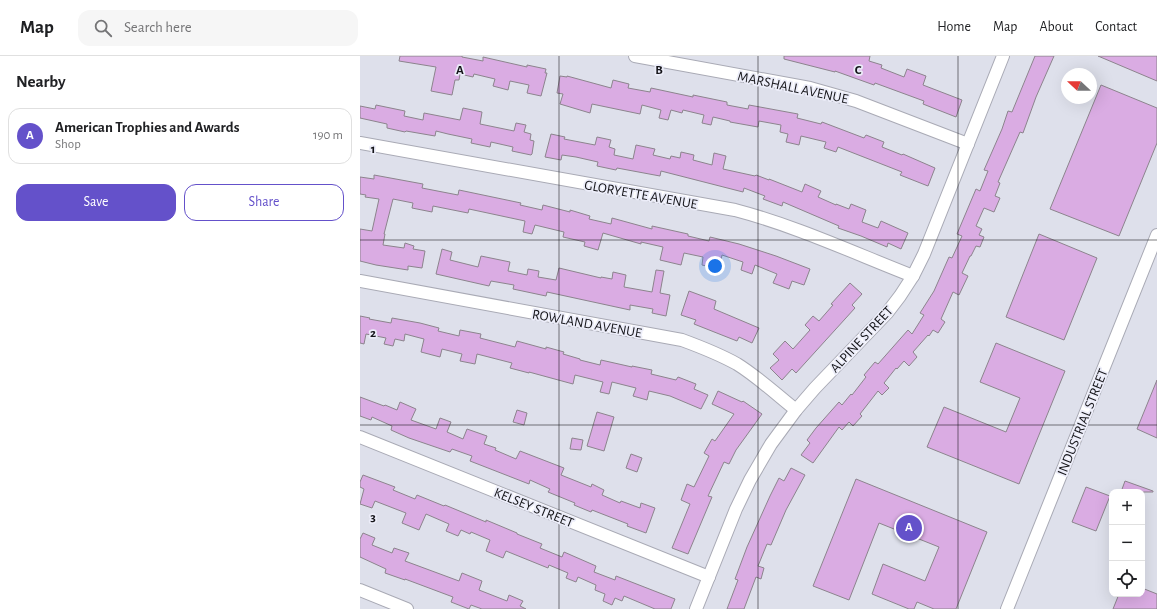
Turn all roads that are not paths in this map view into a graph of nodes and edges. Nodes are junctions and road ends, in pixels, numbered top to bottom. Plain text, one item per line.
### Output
1 (635, 56) edge
2 (1003, 56) edge
3 (360, 143) edge
4 (968, 144) junction
5 (1157, 235) edge
6 (913, 276) junction
7 (360, 281) edge
8 (796, 410) junction
9 (360, 438) edge
10 (709, 577) junction
11 (360, 590) edge
12 (407, 609) edge
13 (696, 609) edge
14 (1007, 609) edge

1 - 4 street, MARSHALL AVENUE
2 - 4 street, ALPINE STREET
3 - 6 street, GLORYETTE AVENUE
4 - 6 street, ALPINE STREET
5 - 14 street, INDUSTRIAL STREET
6 - 8 street, ALPINE STREET
7 - 8 street, ROWLAND AVENUE
8 - 10 street, ALPINE STREET
9 - 10 street, KELSEY STREET
10 - 13 street, ALPINE STREET
11 - 12 street

